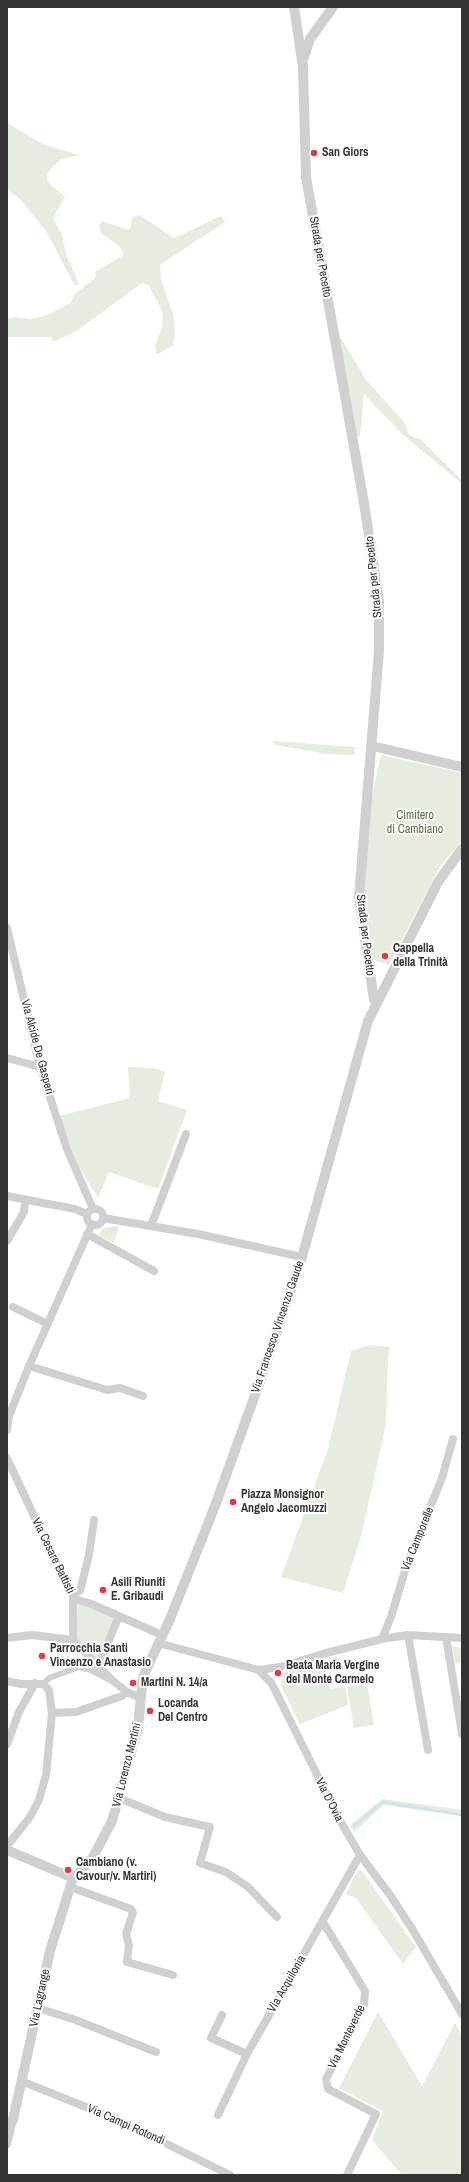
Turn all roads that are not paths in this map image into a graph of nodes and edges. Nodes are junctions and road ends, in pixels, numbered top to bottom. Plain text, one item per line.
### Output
1 (294, 7) edge
2 (333, 7) edge
3 (303, 67) junction
4 (372, 746) junction
5 (462, 767) edge
6 (462, 849) edge
7 (7, 928) edge
8 (377, 1003) junction
9 (7, 1058) edge
10 (40, 1067) junction
11 (186, 1134) dead end
12 (7, 1196) edge
13 (25, 1200) junction
14 (90, 1211) junction
15 (103, 1218) junction
16 (92, 1224) junction
17 (151, 1226) junction
18 (87, 1234) junction
19 (7, 1241) edge
20 (302, 1257) junction
21 (154, 1271) dead end
22 (13, 1307) dead end
23 (48, 1324) junction
24 (29, 1366) junction
25 (143, 1396) dead end
26 (7, 1430) edge
27 (453, 1439) dead end
28 (7, 1459) edge
29 (94, 1520) dead end
30 (74, 1596) junction
31 (119, 1616) junction
32 (408, 1635) junction
33 (446, 1636) junction
34 (7, 1638) edge
35 (462, 1638) edge
36 (160, 1639) junction
37 (382, 1639) junction
38 (72, 1640) junction
39 (98, 1667) junction
40 (258, 1670) junction
41 (112, 1680) junction
42 (7, 1681) edge
43 (35, 1683) junction
44 (44, 1684) junction
45 (127, 1692) junction
46 (141, 1698) junction
47 (52, 1713) junction
48 (462, 1734) edge
49 (7, 1744) edge
50 (428, 1750) dead end
51 (119, 1798) junction
52 (7, 1846) edge
53 (360, 1855) junction
54 (72, 1882) junction
55 (277, 1917) dead end
56 (323, 1922) junction
57 (173, 1975) dead end
58 (37, 2008) junction
59 (462, 2014) edge
60 (222, 2015) dead end
61 (156, 2052) dead end
62 (247, 2054) junction
63 (21, 2081) junction
64 (218, 2116) dead end
65 (10, 2122) edge
66 (7, 2144) edge
67 (230, 2175) edge
68 (347, 2175) edge

1 - 3 street, Strada per Pecetto
2 - 3 street
3 - 4 street, Strada per Pecetto
4 - 5 street
4 - 8 street, Strada per Pecetto
6 - 8 street, Via Francesco Vincenzo Gaude
7 - 10 street, Via Alcide De Gasperi
8 - 20 street, Via Francesco Vincenzo Gaude
9 - 10 street
10 - 14 street, Via Alcide De Gasperi
11 - 17 street
12 - 13 street
13 - 14 street
13 - 19 street
14 - 15 street
14 - 16 street
15 - 16 street
15 - 17 street
16 - 18 street
17 - 20 street
18 - 21 street
18 - 23 street
20 - 36 street, Via Francesco Vincenzo Gaude
22 - 23 street
23 - 24 street
24 - 25 street
24 - 26 street
27 - 37 street, Via Camporelle
28 - 30 street, Via Cesare Battisti
29 - 30 street
30 - 31 street
30 - 38 street, Via Cesare Battisti
31 - 36 street
31 - 39 street
32 - 33 street
32 - 37 street
32 - 50 street
33 - 35 street
33 - 48 street
34 - 38 street
36 - 40 street
36 - 46 street, Via Lorenzo Martini
37 - 40 street
38 - 39 street
39 - 41 street
40 - 53 street, Via D'Ovia
41 - 44 street
41 - 45 street
42 - 43 street
43 - 44 street
43 - 49 street
44 - 47 street
45 - 46 street
45 - 47 street
46 - 51 street, Via Lorenzo Martini
47 - 52 street
51 - 54 street, Via Lorenzo Martini
51 - 55 street
52 - 54 street
53 - 56 street, Via Acquilonia
53 - 59 street, Via D'Ovia
54 - 57 street
54 - 58 street, Via Lagrange
56 - 62 street, Via Acquilonia
56 - 68 street, Via Monteverde
58 - 61 street
58 - 63 street, Via Lagrange
60 - 62 street
62 - 64 street, Via Acquilonia
63 - 65 street, Via Lagrange
63 - 67 street, Via Campi Rotondi
65 - 66 street

